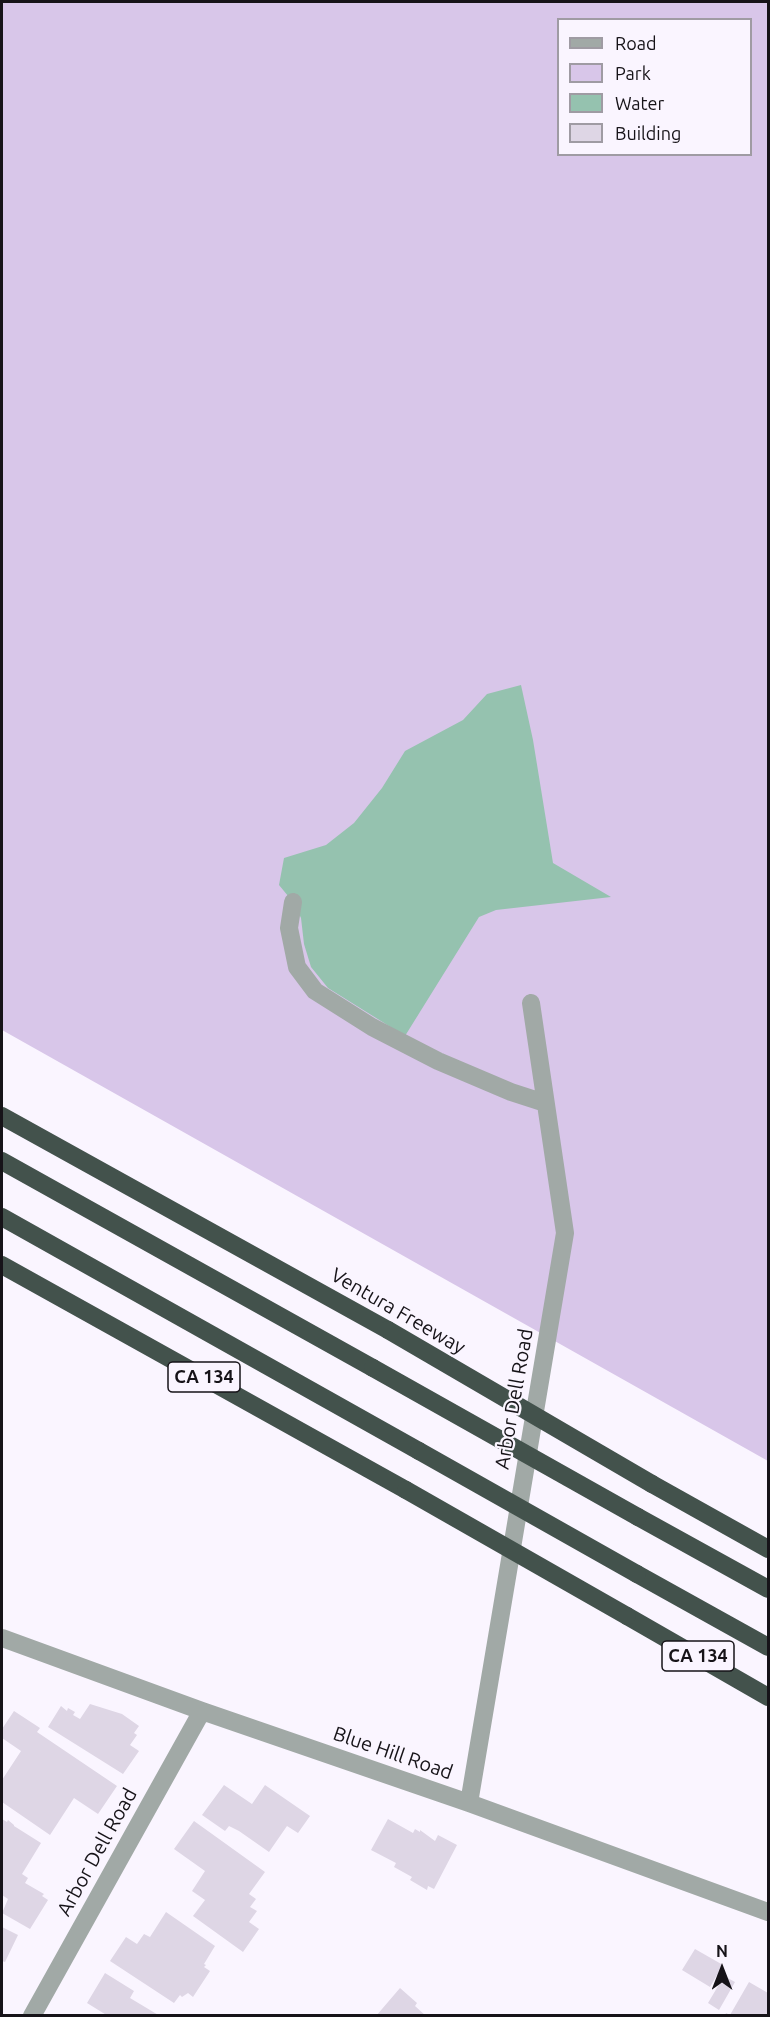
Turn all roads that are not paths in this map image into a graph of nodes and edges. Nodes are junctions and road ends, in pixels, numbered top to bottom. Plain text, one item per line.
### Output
1 (293, 902) dead end
2 (531, 1003) dead end
3 (545, 1103) junction
4 (2, 1116) edge
5 (2, 1161) edge
6 (2, 1217) edge
7 (2, 1265) edge
8 (768, 1549) edge
9 (768, 1589) edge
10 (2, 1638) edge
11 (768, 1647) edge
12 (768, 1696) edge
13 (202, 1711) junction
14 (469, 1803) junction
15 (768, 1912) edge
16 (32, 2016) edge

1 - 3 street
2 - 3 street, Arbor Dell Road
3 - 14 street, Arbor Dell Road
4 - 8 highway, Ventura Freeway, bridge
5 - 9 highway, bridge
6 - 11 highway, bridge
7 - 12 highway, CA 134, bridge
10 - 13 street, Blue Hill Road
13 - 14 street, Blue Hill Road
13 - 16 street, Arbor Dell Road
14 - 15 street, Blue Hill Road

